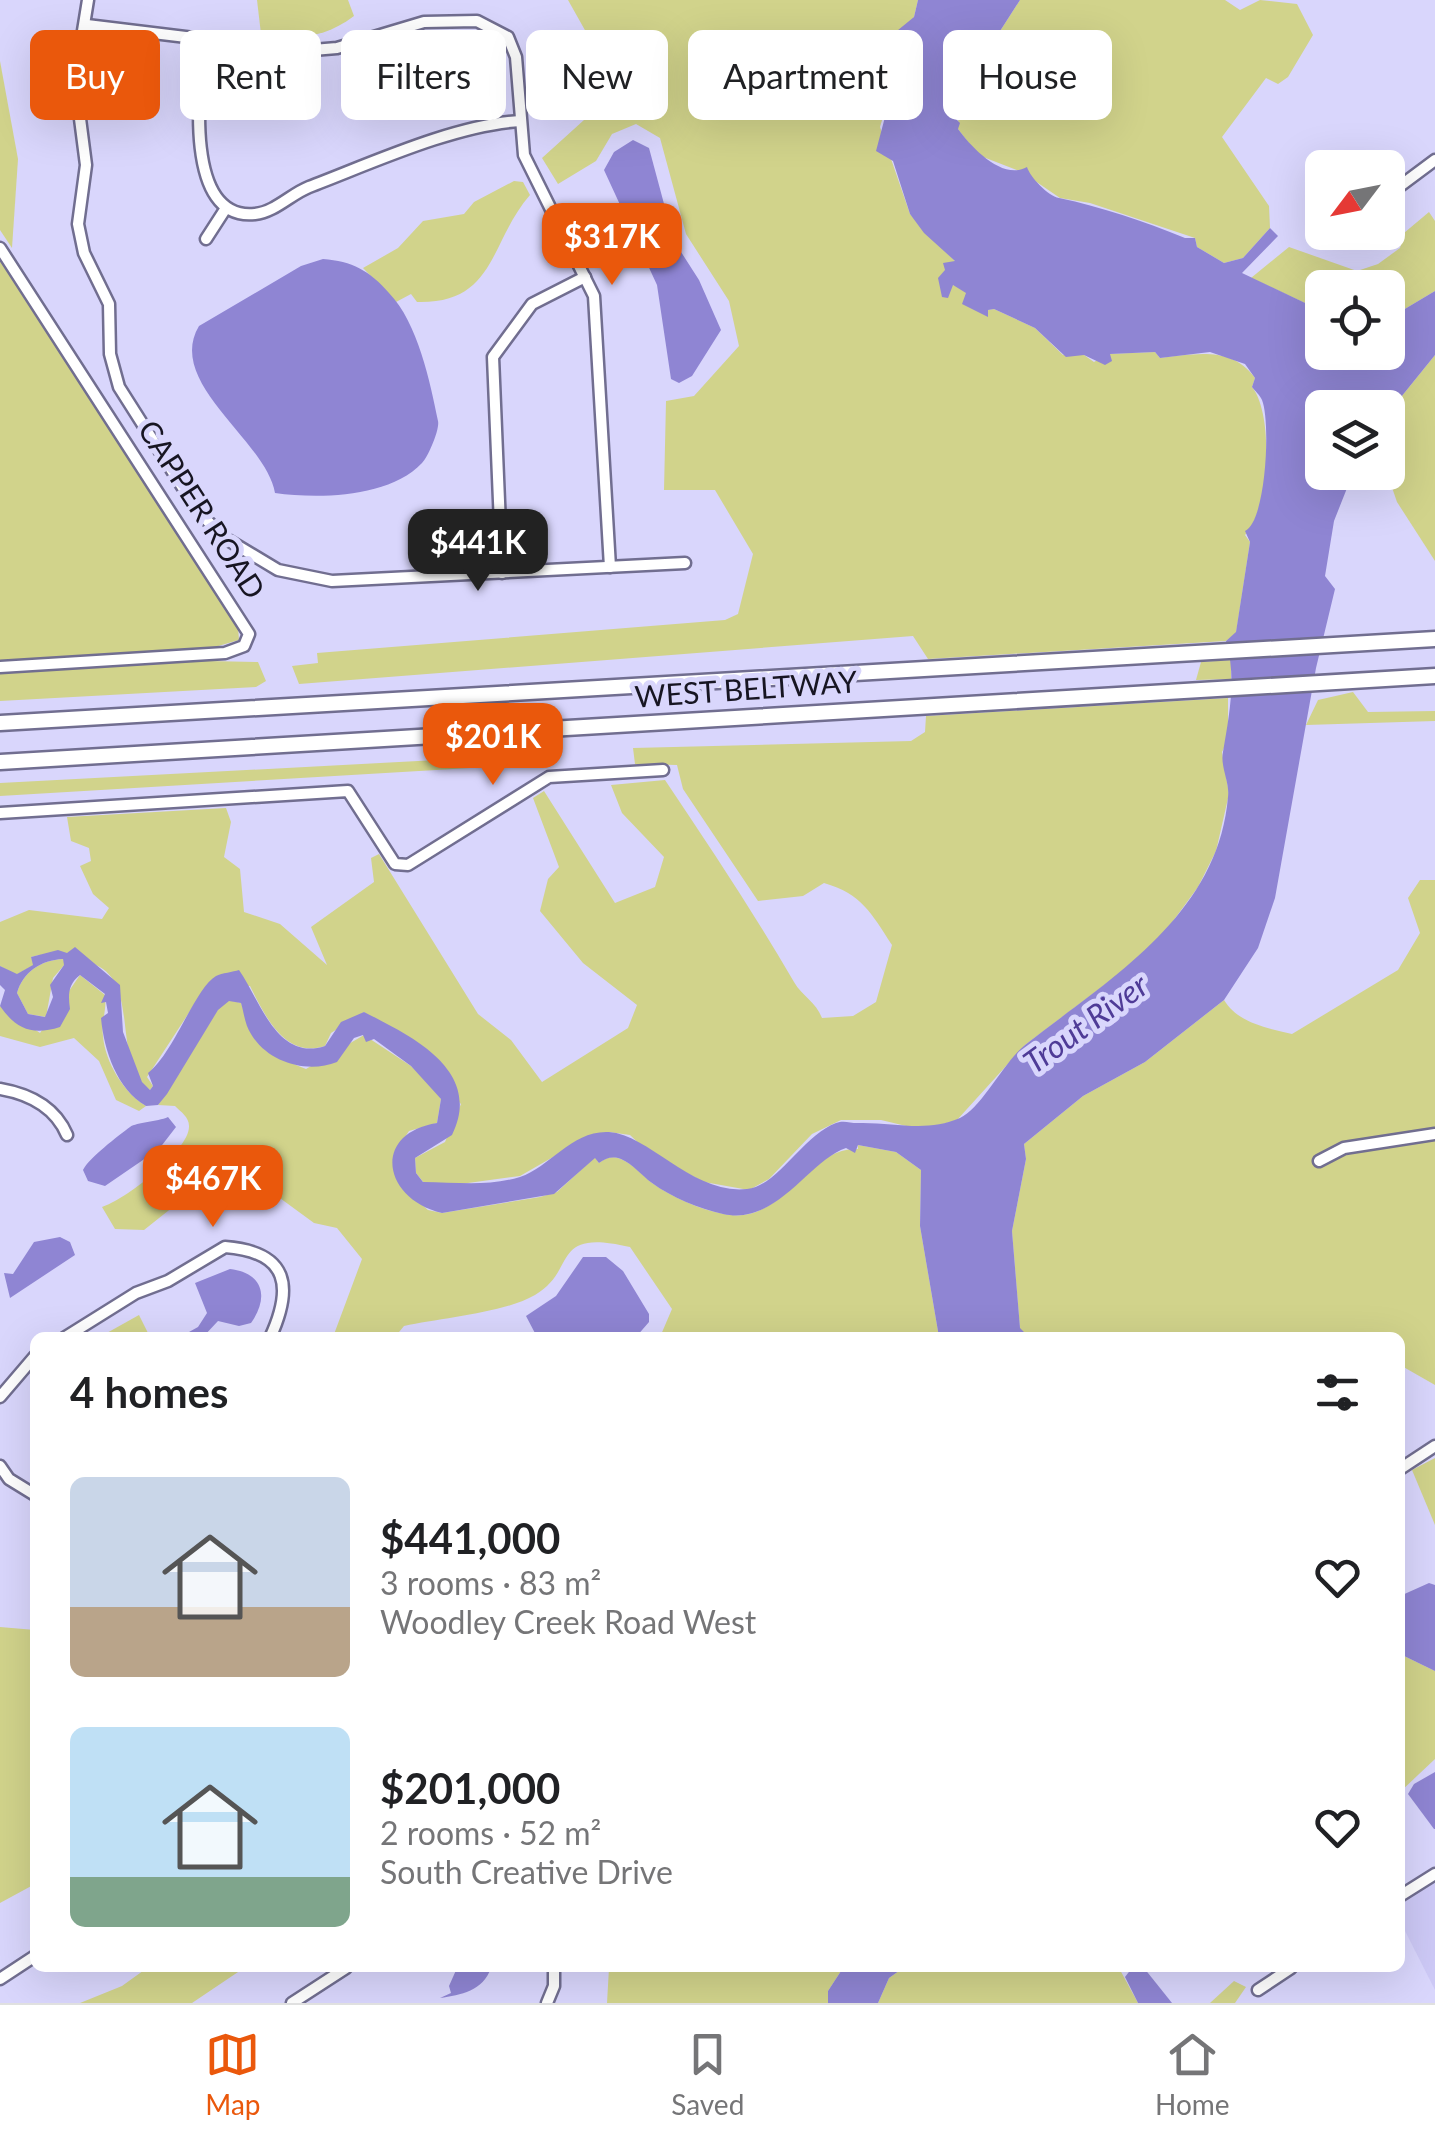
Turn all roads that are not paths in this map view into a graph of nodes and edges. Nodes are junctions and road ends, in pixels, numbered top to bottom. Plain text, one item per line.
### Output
1 (88, 0) edge
2 (87, 24) junction
3 (180, 37) edge
4 (321, 50) edge
5 (202, 120) edge
6 (520, 121) junction
7 (1435, 160) edge
8 (1405, 183) edge
9 (226, 208) junction
10 (206, 239) dead end
11 (0, 248) edge
12 (585, 277) junction
13 (685, 563) dead end
14 (610, 567) junction
15 (502, 573) junction
16 (1435, 640) edge
17 (0, 667) edge
18 (1435, 676) edge
19 (0, 723) edge
20 (0, 762) edge
21 (663, 770) dead end
22 (0, 813) edge
23 (0, 1089) edge
24 (1435, 1134) edge
25 (67, 1135) dead end
26 (1320, 1161) dead end
27 (74, 1332) edge
28 (273, 1332) edge
29 (30, 1362) edge
30 (0, 1397) edge
31 (1435, 1446) edge
32 (0, 1466) edge
33 (1405, 1466) edge
34 (30, 1492) edge
35 (1435, 1874) edge
36 (1405, 1891) edge
37 (30, 1959) edge
38 (340, 1972) edge
39 (554, 1972) edge
40 (1285, 1972) edge
41 (0, 1979) edge
42 (1258, 1990) dead end
43 (292, 2003) edge
44 (548, 2003) edge

1 - 2 street
2 - 3 street
2 - 15 street
4 - 6 street
5 - 9 street
6 - 9 street
6 - 12 street
7 - 8 street
9 - 10 street
11 - 17 street, CAPPER ROAD
12 - 14 street
12 - 15 street
13 - 14 street
14 - 15 street
16 - 19 highway, WEST BELTWAY
18 - 20 highway, WEST BELTWAY
21 - 22 street
23 - 25 street
24 - 26 street
27 - 28 street
29 - 30 street
31 - 33 street
32 - 34 street
35 - 36 street
37 - 41 street
38 - 43 street
39 - 44 street
40 - 42 street

